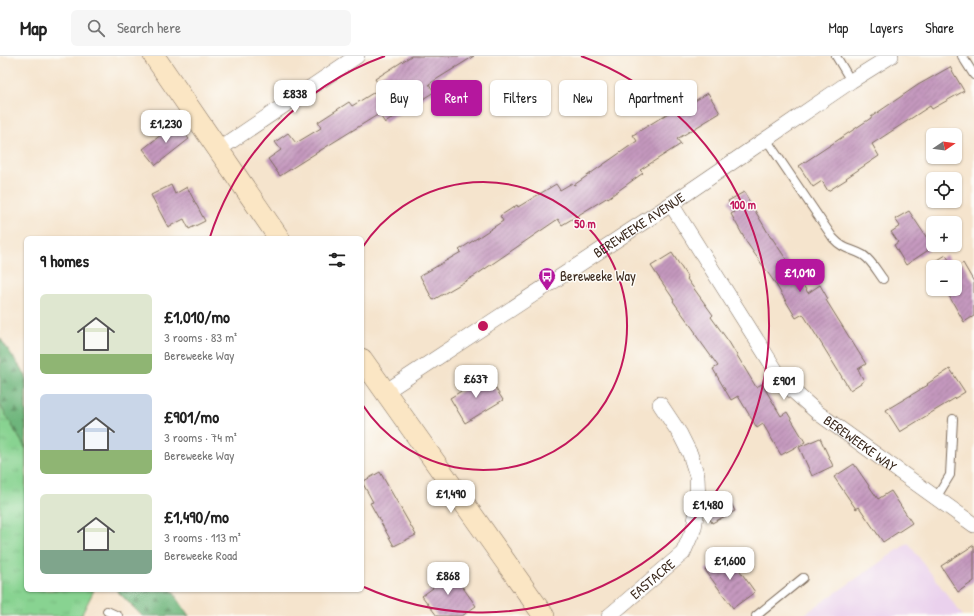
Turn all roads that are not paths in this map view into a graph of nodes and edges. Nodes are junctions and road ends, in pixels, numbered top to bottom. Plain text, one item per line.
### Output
1 (154, 56) edge
2 (357, 56) edge
3 (836, 56) edge
4 (890, 56) edge
5 (962, 56) edge
6 (974, 75) edge
7 (851, 81) junction
8 (766, 139) junction
9 (218, 150) junction
10 (671, 204) junction
11 (278, 236) edge
12 (883, 279) dead end
13 (364, 362) edge
14 (385, 392) junction
15 (660, 404) dead end
16 (953, 419) dead end
17 (936, 498) junction
18 (974, 525) edge
19 (803, 578) dead end
20 (107, 611) dead end
21 (118, 616) edge
22 (544, 616) edge
23 (609, 616) edge
24 (756, 616) edge

1 - 9 main road
2 - 9 street
3 - 7 lane
4 - 7 street, BEREWEEKE AVENUE
5 - 6 lane
7 - 8 street, BEREWEEKE AVENUE
8 - 10 street, BEREWEEKE AVENUE
8 - 12 lane
9 - 11 main road
10 - 14 street, BEREWEEKE AVENUE
10 - 17 street, BEREWEEKE WAY
13 - 14 main road
14 - 22 main road
15 - 23 street, EASTACRE
16 - 17 lane
17 - 18 street, BEREWEEKE WAY
19 - 24 lane
20 - 21 lane

